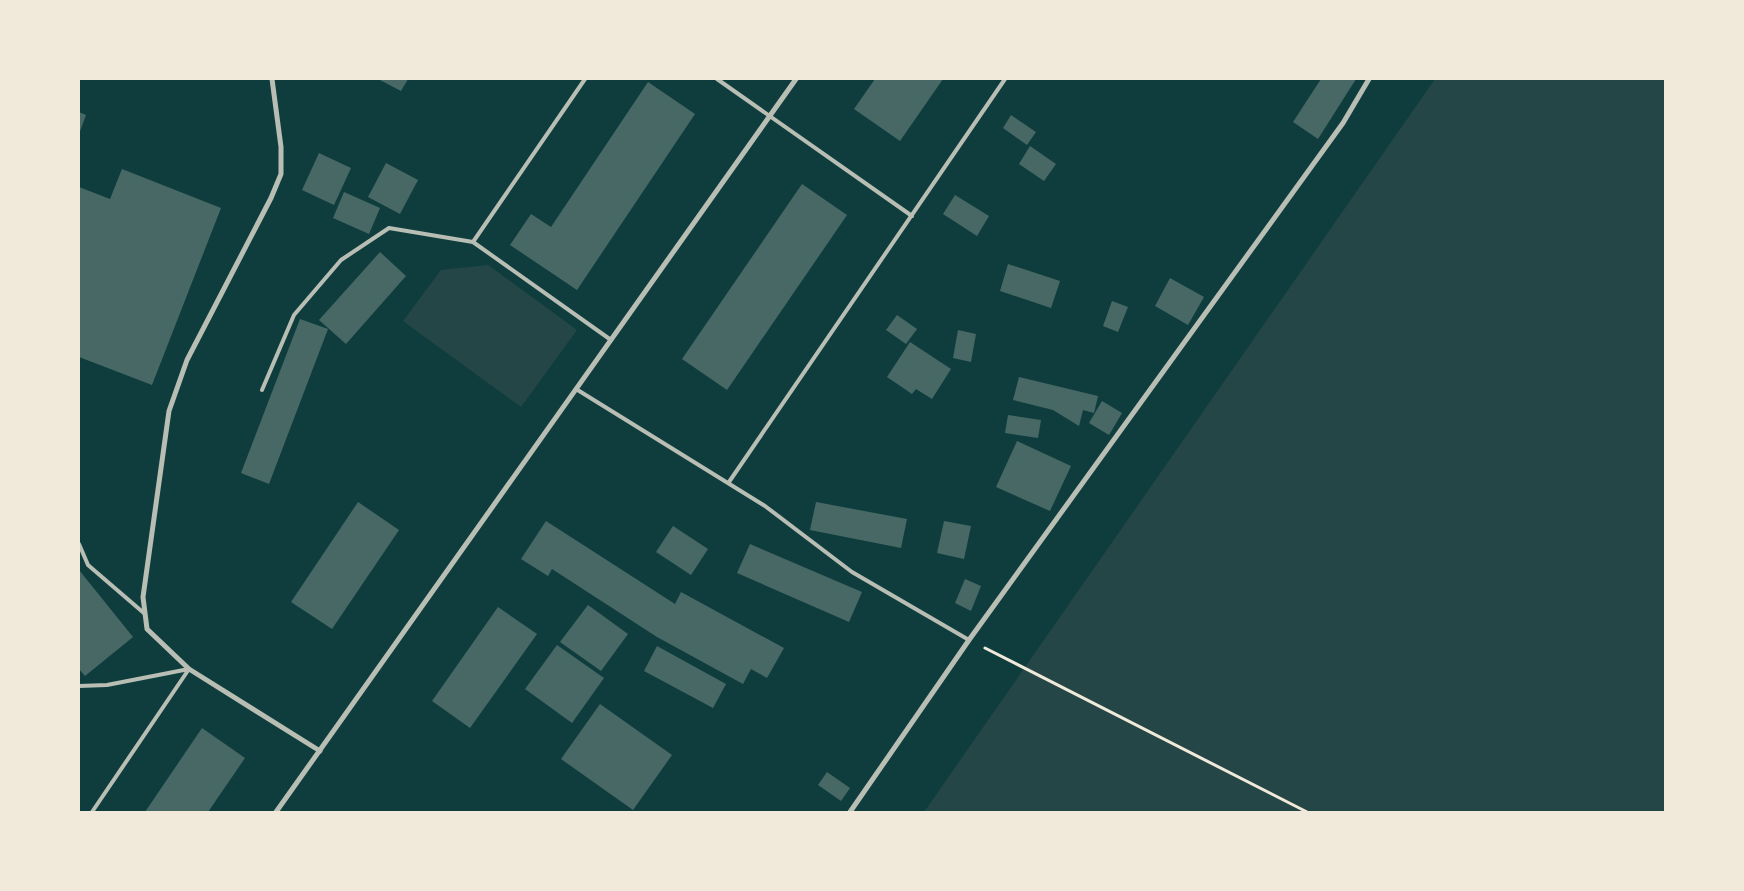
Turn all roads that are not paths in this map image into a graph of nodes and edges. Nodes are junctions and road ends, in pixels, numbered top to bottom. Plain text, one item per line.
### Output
1 (272, 79) edge
2 (585, 79) edge
3 (717, 79) edge
4 (796, 79) edge
5 (1005, 79) edge
6 (1369, 79) edge
7 (770, 115) junction
8 (912, 216) junction
9 (473, 242) junction
10 (611, 340) junction
11 (576, 389) junction
12 (262, 390) dead end
13 (729, 482) junction
14 (79, 544) edge
15 (145, 614) junction
16 (969, 640) junction
17 (189, 669) junction
18 (79, 686) edge
19 (320, 751) junction
20 (92, 812) edge
21 (276, 812) edge
22 (850, 812) edge

1 - 15 street
2 - 9 lane
3 - 7 lane
4 - 7 street
5 - 8 lane
6 - 16 street
7 - 8 lane
7 - 10 street
8 - 13 lane
9 - 10 lane
9 - 12 lane
10 - 11 street
11 - 13 lane
11 - 19 street
13 - 16 lane
14 - 15 lane
15 - 17 street
16 - 22 street
17 - 18 lane
17 - 19 street
17 - 20 lane
19 - 21 street

